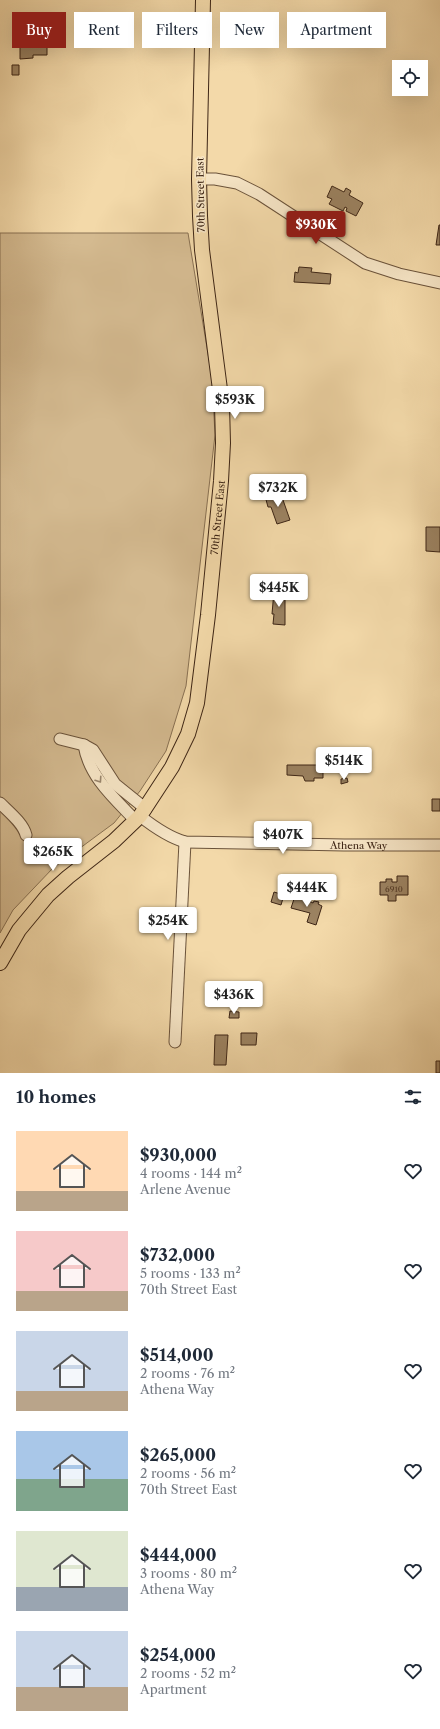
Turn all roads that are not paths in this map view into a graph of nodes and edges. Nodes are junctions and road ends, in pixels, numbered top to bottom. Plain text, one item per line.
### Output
1 (203, 0) edge
2 (199, 179) junction
3 (440, 283) edge
4 (60, 739) dead end
5 (0, 803) edge
6 (141, 815) junction
7 (26, 836) dead end
8 (185, 842) junction
9 (440, 845) edge
10 (0, 963) edge
11 (175, 1042) dead end

1 - 2 main road, 70th Street East
2 - 3 street
2 - 6 main road, 70th Street East
4 - 6 street, Athena Way
5 - 7 street
6 - 8 street, Athena Way
6 - 10 main road, 70th Street East
8 - 9 street, Athena Way
8 - 11 street

